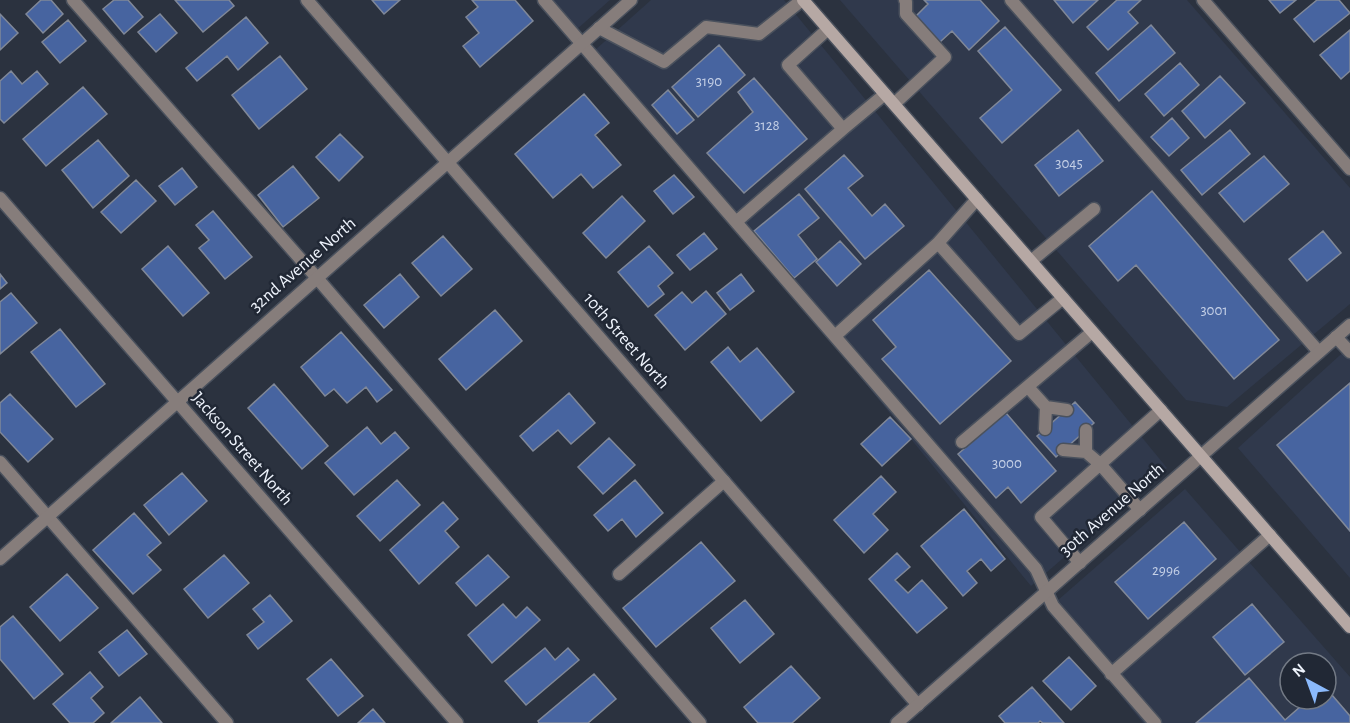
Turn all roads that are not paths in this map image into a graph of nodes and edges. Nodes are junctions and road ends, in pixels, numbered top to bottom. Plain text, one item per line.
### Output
1 (73, 0) edge
2 (307, 0) edge
3 (544, 0) edge
4 (631, 0) edge
5 (904, 0) edge
6 (1011, 0) edge
7 (1203, 0) edge
8 (808, 2) edge
9 (599, 28) junction
10 (828, 29) junction
11 (582, 44) junction
12 (885, 94) junction
13 (894, 104) junction
14 (843, 129) junction
15 (448, 162) junction
16 (1350, 169) edge
17 (0, 198) edge
18 (977, 199) junction
19 (1094, 208) dead end
20 (736, 222) junction
21 (938, 243) junction
22 (1031, 261) junction
23 (316, 278) junction
24 (1063, 298) junction
25 (1350, 325) edge
26 (1092, 332) junction
27 (835, 336) junction
28 (1336, 337) junction
29 (1319, 352) junction
30 (1350, 352) edge
31 (1028, 387) junction
32 (176, 401) junction
33 (1046, 407) junction
34 (1067, 410) dead end
35 (1161, 410) junction
36 (1045, 429) dead end
37 (1086, 430) dead end
38 (962, 442) dead end
39 (1063, 450) dead end
40 (1086, 452) junction
41 (1201, 456) junction
42 (0, 462) edge
43 (1100, 464) junction
44 (723, 481) junction
45 (1140, 510) junction
46 (47, 517) junction
47 (1270, 535) junction
48 (0, 559) edge
49 (1080, 563) junction
50 (619, 574) dead end
51 (1047, 591) junction
52 (1350, 627) edge
53 (1111, 674) junction
54 (918, 705) junction
55 (227, 723) edge
56 (458, 723) edge
57 (700, 723) edge
58 (897, 723) edge
59 (1155, 723) edge

1 - 23 street
2 - 15 street, 10th Street North
3 - 11 street
4 - 9 street, 32nd Avenue North
5 - 13 street
6 - 29 street
7 - 16 street
8 - 9 street
8 - 10 main road
9 - 11 street, 32nd Avenue North
10 - 12 main road
10 - 14 street
11 - 15 street, 32nd Avenue North
11 - 20 street
12 - 13 main road
12 - 14 street
13 - 18 main road
14 - 20 street
15 - 23 street, 32nd Avenue North
15 - 44 street, 10th Street North
17 - 32 street, Jackson Street North
18 - 21 street
18 - 22 main road
19 - 22 street
20 - 27 street
21 - 24 street
21 - 27 street
22 - 24 main road
23 - 32 street, 32nd Avenue North
23 - 57 street
24 - 26 main road
25 - 28 street, 30th Avenue North
26 - 31 street
26 - 35 main road
27 - 51 street
28 - 29 street, 30th Avenue North
28 - 30 street
29 - 41 street, 30th Avenue North
31 - 33 street
31 - 38 street
32 - 46 street, 32nd Avenue North
32 - 56 street, Jackson Street North
33 - 34 street
33 - 36 street
35 - 41 main road
35 - 43 street
37 - 40 street
39 - 40 street
40 - 43 street
41 - 45 street, 30th Avenue North
41 - 47 main road
42 - 46 street
43 - 45 street
43 - 49 street
44 - 50 street
44 - 54 street, 10th Street North
45 - 49 street, 30th Avenue North
46 - 48 street, 32nd Avenue North
46 - 55 street
47 - 52 main road
47 - 53 street
49 - 51 street, 30th Avenue North
51 - 53 street
51 - 54 street, 30th Avenue North
53 - 59 street
54 - 58 street, 30th Avenue North

